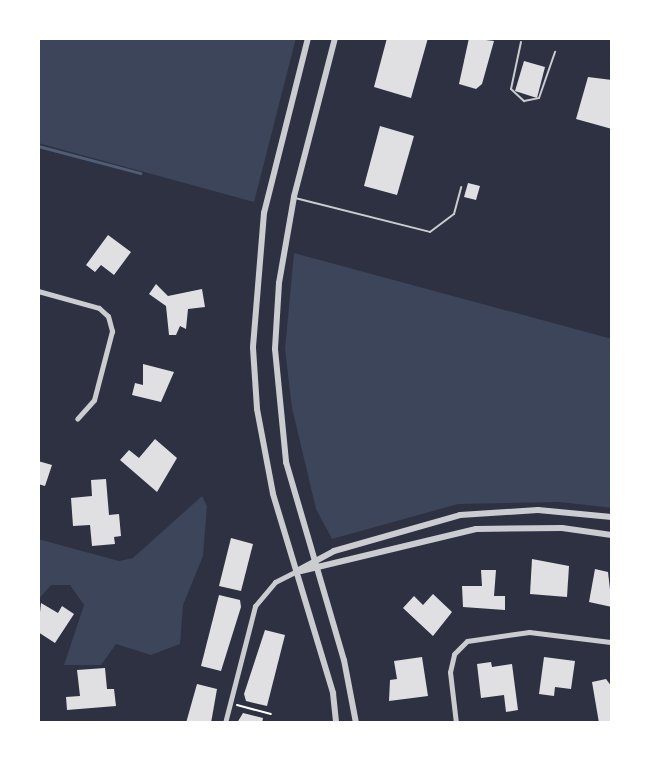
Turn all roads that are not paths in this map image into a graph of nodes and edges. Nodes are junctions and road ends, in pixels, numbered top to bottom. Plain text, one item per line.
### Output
1 (308, 38) edge
2 (335, 38) edge
3 (521, 42) dead end
4 (555, 52) dead end
5 (461, 187) dead end
6 (294, 197) junction
7 (38, 291) edge
8 (77, 419) dead end
9 (612, 517) edge
10 (612, 535) edge
11 (314, 561) junction
12 (317, 570) junction
13 (297, 571) junction
14 (610, 642) edge
15 (225, 723) edge
16 (336, 723) edge
17 (356, 723) edge
18 (456, 723) edge

1 - 13 street
2 - 6 street
3 - 4 lane
5 - 6 lane
6 - 11 street
7 - 8 street
9 - 11 street
10 - 12 street
11 - 12 street
11 - 13 street
12 - 13 street
12 - 17 street
13 - 15 street
13 - 16 street
14 - 18 street

